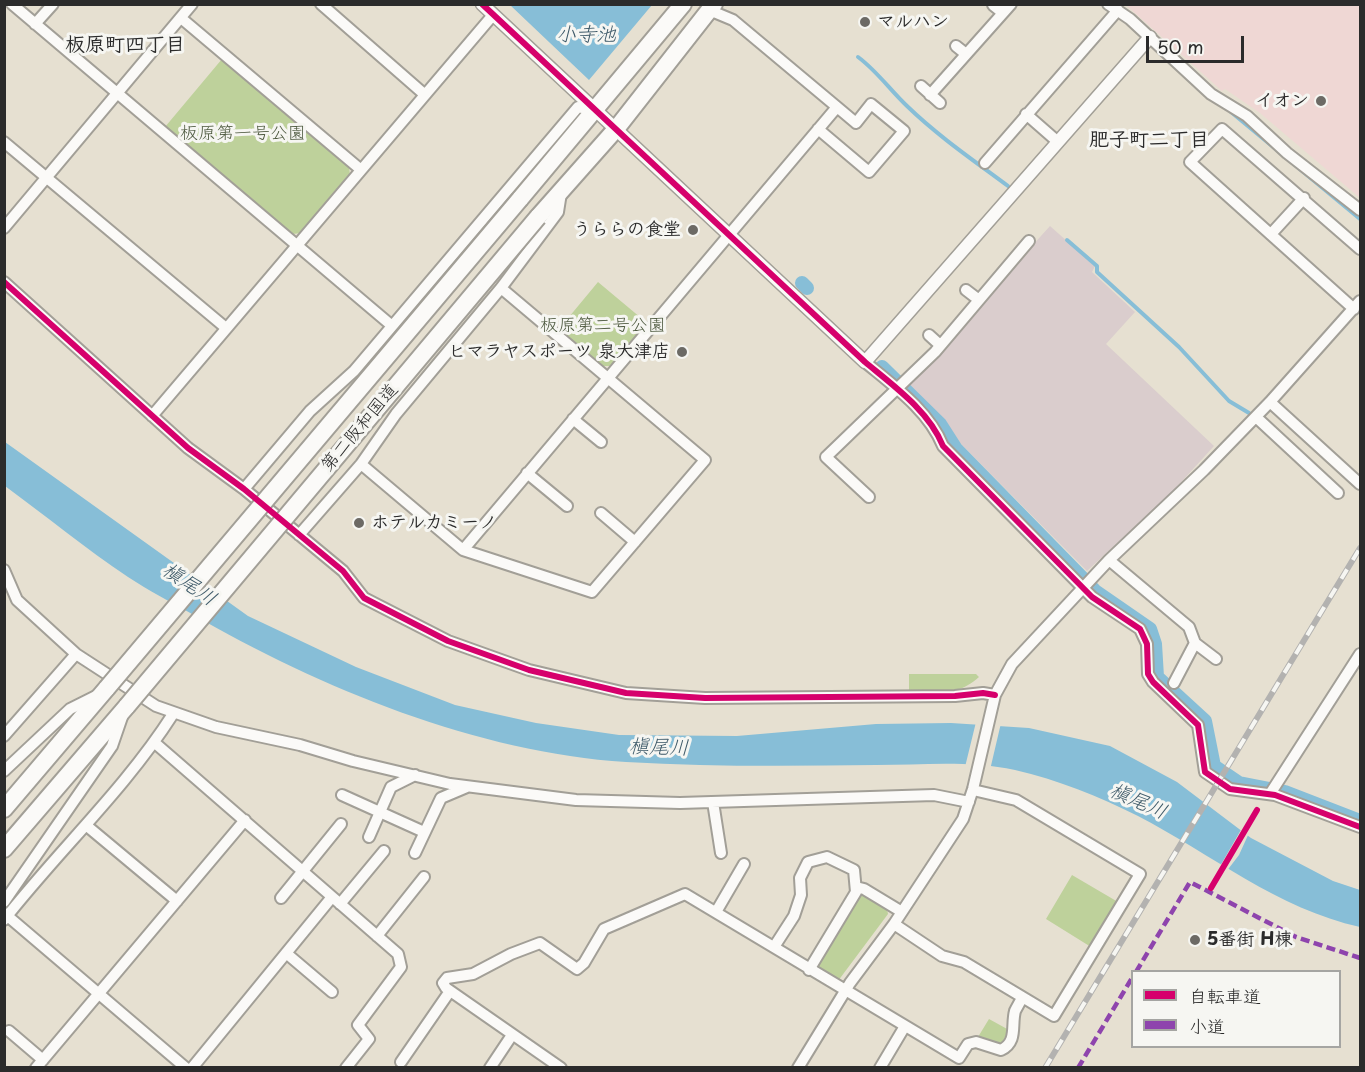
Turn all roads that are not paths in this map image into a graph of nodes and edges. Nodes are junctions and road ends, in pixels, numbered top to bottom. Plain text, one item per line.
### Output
1 (12, 4) edge
2 (53, 4) edge
3 (192, 4) edge
4 (321, 4) edge
5 (482, 4) edge
6 (683, 4) edge
7 (993, 5) edge
8 (713, 6) edge
9 (1113, 7) edge
10 (1007, 9) edge
11 (493, 15) junction
12 (181, 18) junction
13 (35, 24) junction
14 (1150, 37) junction
15 (956, 46) dead end
16 (966, 54) junction
17 (921, 86) dead end
18 (118, 93) junction
19 (424, 94) junction
20 (930, 95) junction
21 (940, 103) dead end
22 (837, 107) junction
23 (594, 111) junction
24 (1026, 114) junction
25 (615, 129) junction
26 (818, 129) junction
27 (4, 142) edge
28 (1058, 142) junction
29 (985, 163) dead end
30 (360, 169) junction
31 (47, 177) junction
32 (562, 190) junction
33 (1304, 198) junction
34 (1360, 210) edge
35 (4, 228) edge
36 (729, 234) junction
37 (1271, 234) junction
38 (1029, 242) dead end
39 (298, 246) junction
40 (1360, 249) edge
41 (4, 282) edge
42 (501, 288) junction
43 (966, 290) dead end
44 (979, 300) junction
45 (1357, 305) edge
46 (392, 326) junction
47 (226, 328) junction
48 (928, 335) dead end
49 (940, 345) junction
50 (865, 362) junction
51 (608, 378) junction
52 (899, 385) junction
53 (1270, 402) junction
54 (152, 416) junction
55 (1256, 417) junction
56 (573, 419) junction
57 (847, 437) junction
58 (601, 442) dead end
59 (856, 445) dead end
60 (361, 464) junction
61 (527, 473) junction
62 (855, 484) junction
63 (1360, 484) edge
64 (244, 489) junction
65 (846, 493) dead end
66 (1338, 493) dead end
67 (869, 497) dead end
68 (567, 506) dead end
69 (601, 513) dead end
70 (299, 535) junction
71 (635, 542) junction
72 (463, 550) junction
73 (1109, 560) junction
74 (4, 570) edge
75 (1083, 586) junction
76 (1195, 643) junction
77 (76, 654) junction
78 (1360, 654) edge
79 (1216, 658) dead end
80 (1174, 683) dead end
81 (104, 691) junction
82 (994, 698) junction
83 (126, 707) junction
84 (173, 714) junction
85 (4, 736) edge
86 (155, 743) junction
87 (4, 771) edge
88 (415, 776) junction
89 (467, 786) junction
90 (973, 789) junction
91 (1273, 790) junction
92 (342, 795) dead end
93 (713, 802) junction
94 (969, 802) junction
95 (4, 809) edge
96 (381, 813) junction
97 (245, 820) junction
98 (341, 824) dead end
99 (87, 826) junction
100 (1360, 827) edge
101 (424, 832) junction
102 (369, 837) dead end
103 (4, 849) edge
104 (384, 851) dead end
105 (415, 854) dead end
106 (721, 854) dead end
107 (744, 864) dead end
108 (302, 871) junction
109 (738, 875) junction
110 (424, 877) dead end
111 (749, 882) dead end
112 (856, 887) junction
113 (281, 898) dead end
114 (177, 901) junction
115 (336, 901) junction
116 (4, 902) edge
117 (716, 912) junction
118 (902, 912) junction
119 (6, 916) edge
120 (894, 924) junction
121 (377, 936) junction
122 (774, 947) junction
123 (286, 953) junction
124 (809, 969) junction
125 (845, 991) junction
126 (100, 992) junction
127 (332, 992) dead end
128 (450, 992) junction
129 (1022, 998) junction
130 (905, 1026) junction
131 (9, 1031) dead end
132 (512, 1035) junction
133 (401, 1062) dead end
134 (957, 1063) edge
135 (39, 1064) edge
136 (186, 1068) edge
137 (192, 1068) edge
138 (346, 1068) edge
139 (490, 1068) edge
140 (561, 1068) edge
141 (798, 1068) edge
142 (880, 1068) edge

1 - 13 street
2 - 13 street
3 - 12 street
4 - 19 street
5 - 11 street
6 - 23 highway, 第二阪和国道
7 - 10 street
8 - 22 street
8 - 25 highway, 第二阪和国道
9 - 14 street
9 - 24 street
10 - 16 street
11 - 19 street
11 - 23 street
12 - 18 street
12 - 30 street
13 - 18 street
14 - 28 street
14 - 34 street
15 - 16 street
16 - 20 street
17 - 20 street
18 - 31 street
18 - 39 street
19 - 30 street
20 - 21 street
22 - 26 street
22 - 26 street
23 - 25 street
23 - 46 street
23 - 81 highway, 第二阪和国道, bridge
24 - 28 street
24 - 29 street
25 - 32 highway, 第二阪和国道
25 - 36 street
26 - 36 street
27 - 31 street
28 - 50 street
30 - 39 street
31 - 35 street
31 - 47 street
32 - 42 street
32 - 83 highway, 第二阪和国道, bridge
33 - 37 street
33 - 37 street
33 - 40 street
36 - 50 street
36 - 51 street
37 - 45 street
38 - 44 street
39 - 46 street
39 - 47 street
41 - 54 street
42 - 51 street
42 - 60 street
43 - 44 street
44 - 49 street
45 - 53 street
46 - 64 street
47 - 54 street
48 - 49 street
49 - 52 street
50 - 52 street
51 - 56 street
51 - 71 street
52 - 57 street
52 - 75 street
53 - 55 street
53 - 63 street
54 - 64 street
55 - 66 street
55 - 73 street
56 - 58 street
56 - 61 street
57 - 59 street
57 - 62 street
60 - 70 street
60 - 72 street
61 - 68 street
61 - 72 street
62 - 65 street
62 - 67 street
64 - 70 street
69 - 71 street
70 - 82 street
71 - 72 street
73 - 75 street
73 - 76 street
74 - 77 street
75 - 82 street
75 - 91 street
76 - 79 street
76 - 80 street
77 - 84 street
77 - 85 street
78 - 91 street
81 - 87 street
81 - 95 highway, 第二阪和国道
82 - 90 street
83 - 103 highway, 第二阪和国道
83 - 116 street
84 - 86 street
84 - 88 street
86 - 97 street
86 - 99 street
88 - 89 street
88 - 96 street
89 - 93 street
89 - 101 street
90 - 94 street
90 - 129 street
91 - 100 street
92 - 96 street
93 - 94 street
93 - 106 street
94 - 118 street
96 - 101 street
96 - 102 street
97 - 108 street
97 - 114 street
98 - 108 street
99 - 114 street
99 - 119 street
101 - 105 street
104 - 115 street
107 - 109 street
108 - 113 street
108 - 115 street
109 - 111 street
109 - 117 street
110 - 121 street
112 - 118 street
112 - 122 street
112 - 124 street
114 - 126 street
115 - 121 street
115 - 123 street
117 - 122 street
117 - 128 street
118 - 120 street
119 - 126 street
120 - 125 street
120 - 129 street
121 - 138 street
122 - 124 street
123 - 127 street
123 - 137 street
124 - 125 street
125 - 130 street
125 - 141 street
126 - 135 street
126 - 136 street
128 - 132 street
128 - 133 street
129 - 134 street
130 - 134 street
130 - 142 street
131 - 135 street
132 - 139 street
132 - 140 street

